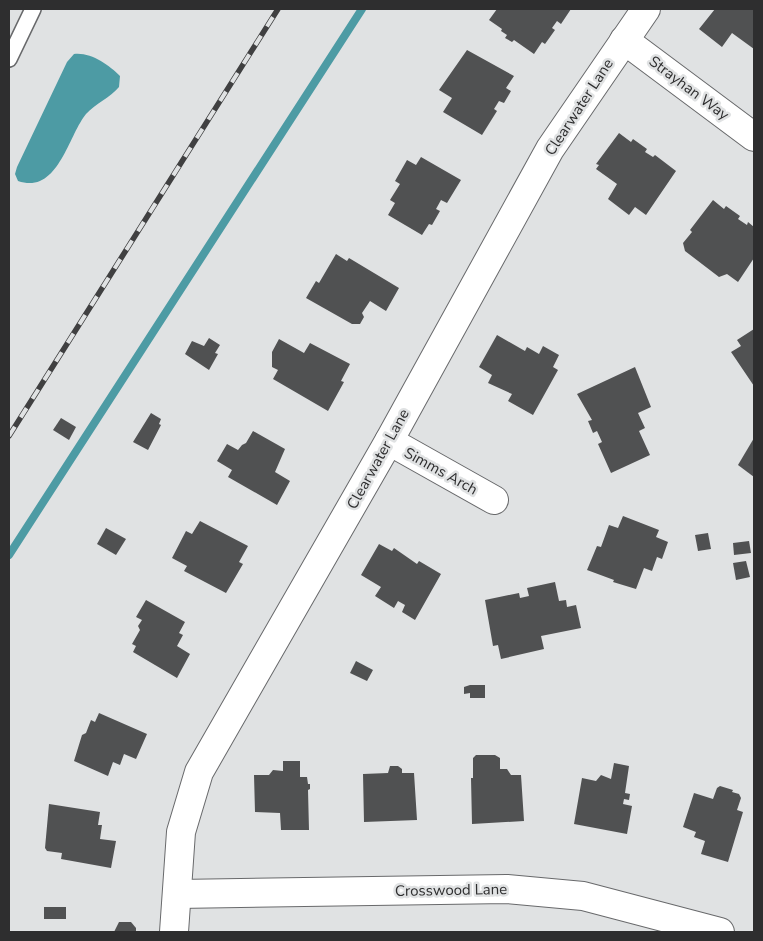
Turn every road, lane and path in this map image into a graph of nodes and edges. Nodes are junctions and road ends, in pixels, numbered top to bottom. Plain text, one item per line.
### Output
1 (33, 9) edge
2 (646, 9) edge
3 (624, 40) junction
4 (9, 59) edge
5 (754, 137) edge
6 (389, 441) junction
7 (494, 500) dead end
8 (177, 894) junction
9 (174, 932) edge
10 (720, 932) edge

1 - 4 lane
2 - 3 street, Clearwater Lane
3 - 5 street, Strayhan Way
3 - 6 street, Clearwater Lane
6 - 7 street, Simms Arch
6 - 8 street, Clearwater Lane
8 - 9 street, Clearwater Lane
8 - 10 street, Crosswood Lane

